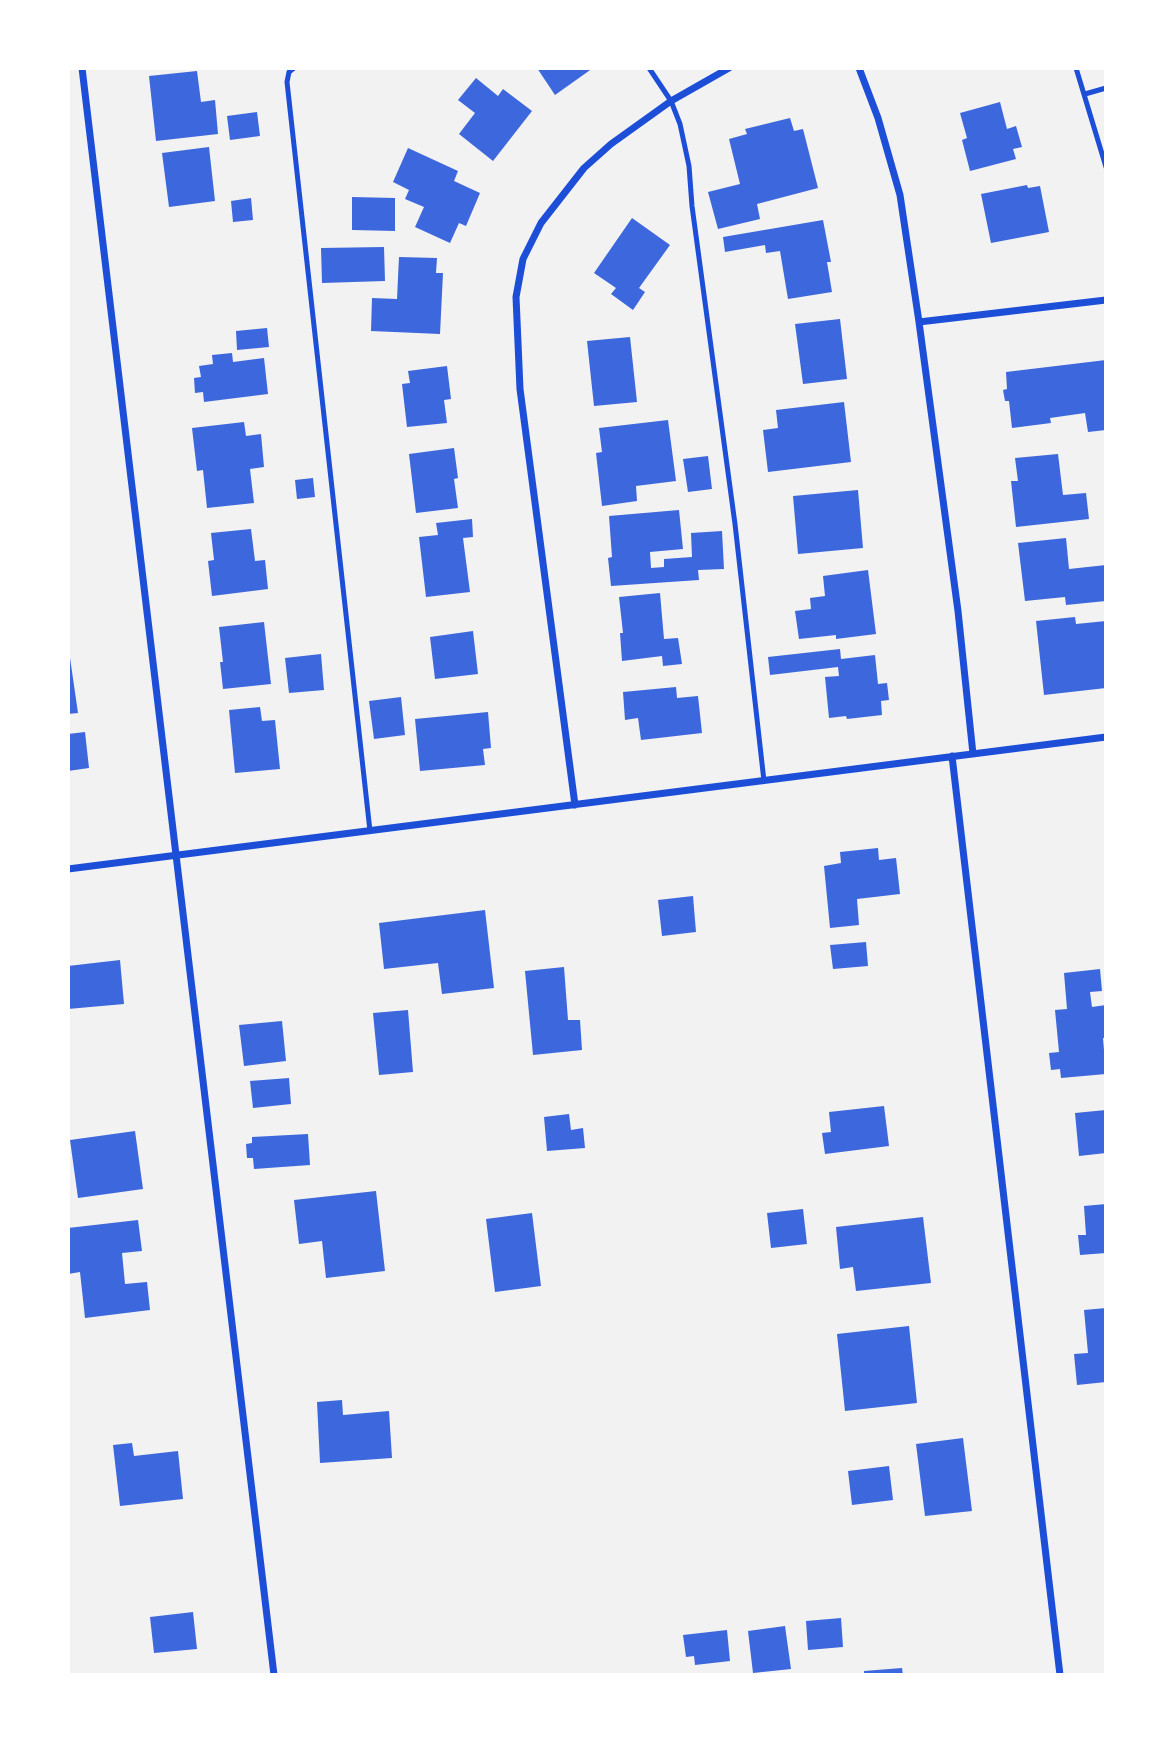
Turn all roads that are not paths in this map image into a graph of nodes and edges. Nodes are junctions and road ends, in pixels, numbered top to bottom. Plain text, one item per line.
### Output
1 (82, 68) edge
2 (294, 68) edge
3 (649, 68) edge
4 (729, 68) edge
5 (859, 68) edge
6 (1076, 68) edge
7 (1106, 88) edge
8 (1085, 94) junction
9 (671, 100) junction
10 (1106, 167) edge
11 (1106, 300) edge
12 (919, 322) junction
13 (1106, 737) edge
14 (973, 754) junction
15 (952, 757) junction
16 (764, 780) junction
17 (575, 805) junction
18 (370, 831) junction
19 (175, 855) junction
20 (68, 869) edge
21 (274, 1675) edge
22 (1060, 1675) edge

1 - 19 street
2 - 18 lane
3 - 9 lane
4 - 9 street
5 - 12 street
6 - 8 lane
7 - 8 lane
8 - 10 lane
9 - 16 lane
9 - 17 street
11 - 12 street
12 - 14 street
13 - 14 street
14 - 15 street
15 - 16 street
15 - 22 street
16 - 17 street
17 - 18 street
18 - 19 street
19 - 20 street
19 - 21 street

